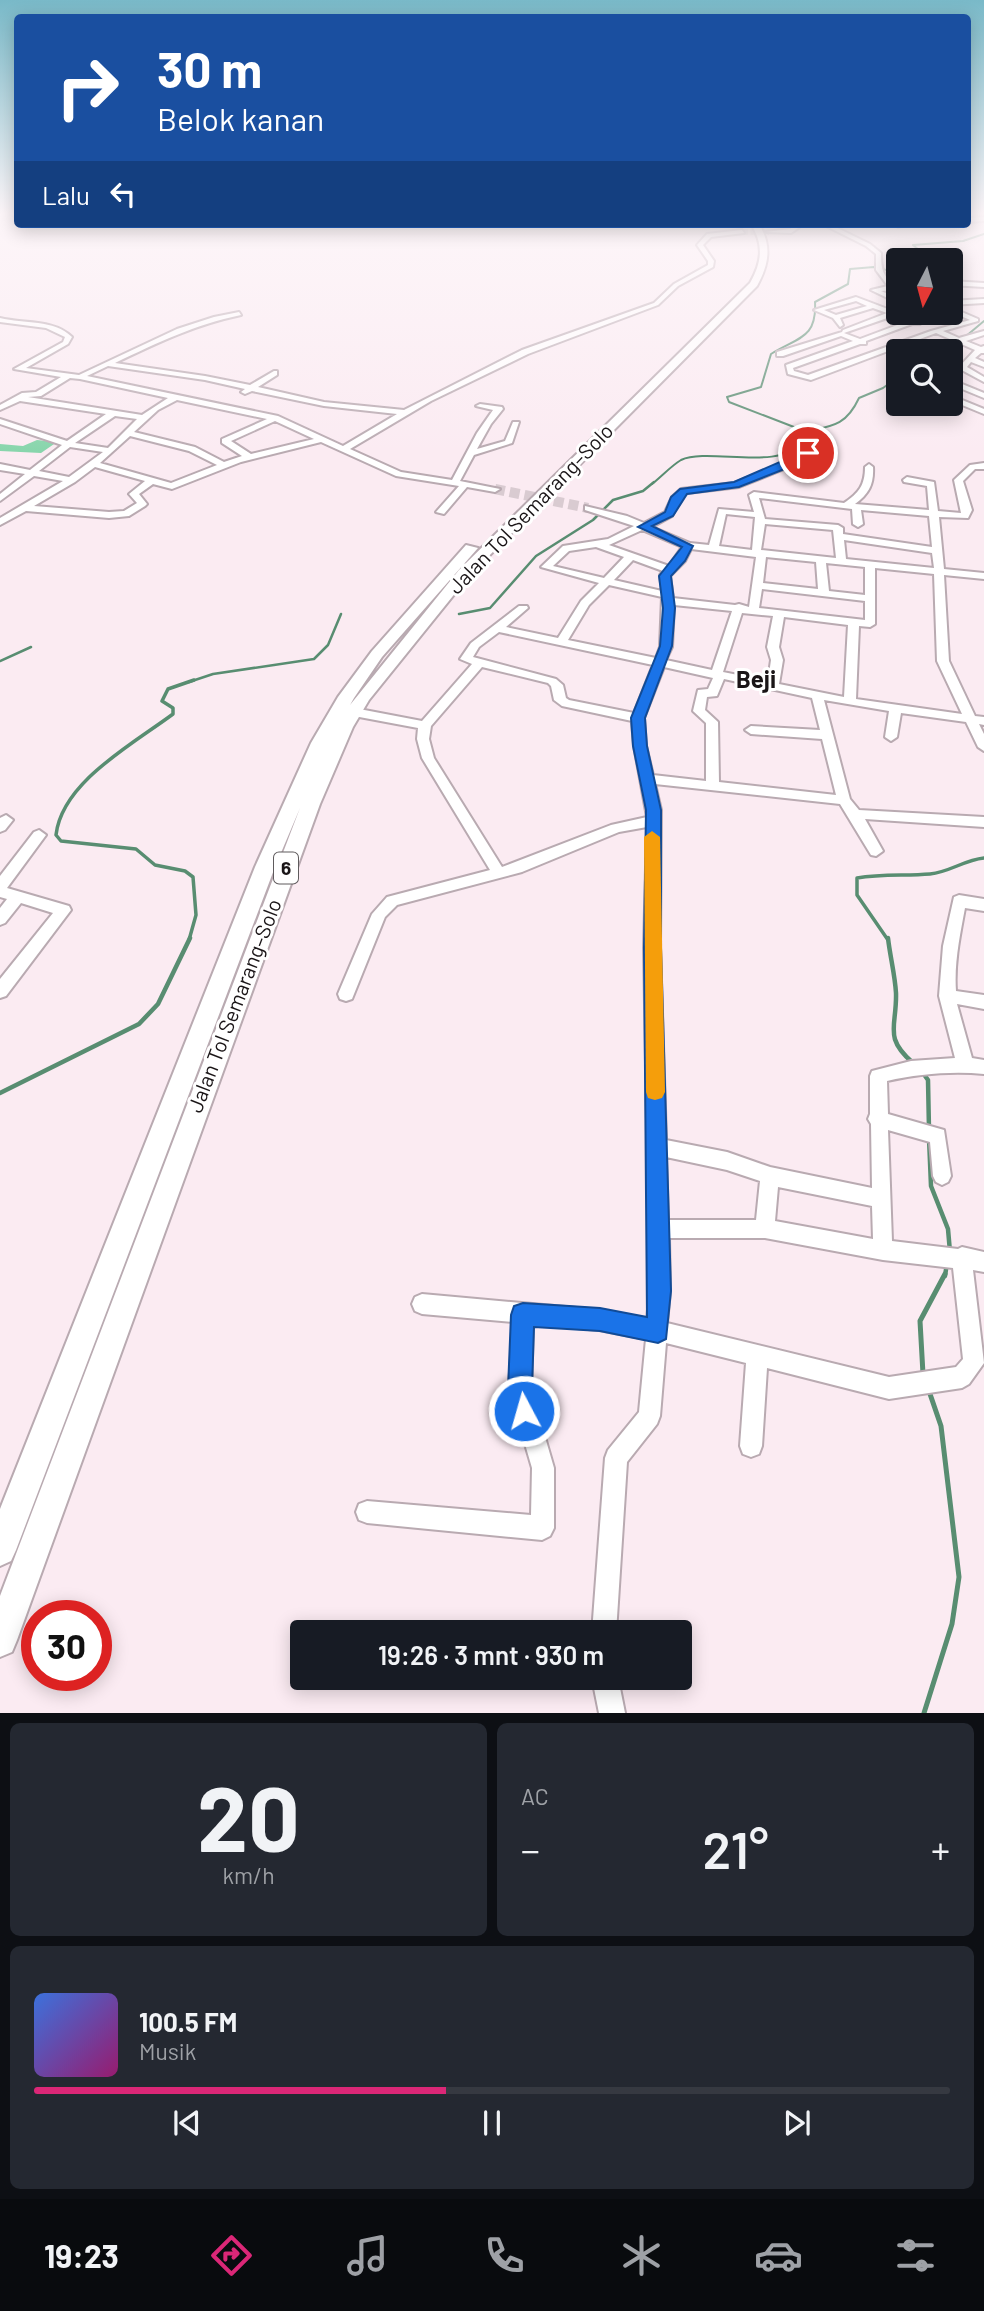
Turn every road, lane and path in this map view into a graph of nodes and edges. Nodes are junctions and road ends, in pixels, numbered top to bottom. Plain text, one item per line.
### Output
1 (667, 294) edge
2 (732, 294) edge
3 (744, 294) edge
4 (984, 301) edge
5 (963, 302) edge
6 (876, 305) junction
7 (886, 308) edge
8 (984, 311) edge
9 (963, 312) edge
10 (239, 314) dead end
11 (963, 315) edge
12 (886, 316) edge
13 (836, 317) junction
14 (0, 320) edge
15 (980, 320) edge
16 (902, 326) edge
17 (926, 326) edge
18 (937, 331) junction
19 (843, 333) junction
20 (984, 333) edge
21 (957, 339) edge
22 (963, 339) edge
23 (963, 341) edge
24 (861, 342) junction
25 (147, 346) junction
26 (983, 349) edge
27 (167, 350) dead end
28 (885, 350) junction
29 (780, 354) dead end
30 (970, 359) junction
31 (106, 364) junction
32 (984, 365) edge
33 (274, 373) dead end
34 (69, 375) junction
35 (243, 376) dead end
36 (80, 377) junction
37 (984, 380) edge
38 (226, 385) junction
39 (963, 387) edge
40 (218, 390) dead end
41 (248, 390) junction
42 (984, 396) edge
43 (176, 397) junction
44 (19, 398) junction
45 (963, 403) edge
46 (223, 405) junction
47 (480, 406) dead end
48 (0, 408) edge
49 (115, 412) junction
50 (405, 412) junction
51 (984, 412) edge
52 (143, 418) junction
53 (275, 418) junction
54 (0, 421) edge
55 (516, 424) dead end
56 (127, 433) junction
57 (319, 440) junction
58 (68, 444) junction
59 (345, 448) junction
60 (808, 448) dead end
61 (108, 451) junction
62 (474, 453) junction
63 (249, 457) junction
64 (93, 464) junction
65 (223, 465) junction
66 (984, 466) edge
67 (0, 467) edge
68 (869, 467) dead end
69 (30, 472) junction
70 (72, 480) junction
71 (907, 480) dead end
72 (150, 482) junction
73 (461, 482) junction
74 (727, 486) junction
75 (495, 489) tunnel mouth
76 (754, 495) junction
77 (0, 498) edge
78 (0, 505) edge
79 (851, 507) junction
80 (588, 508) tunnel mouth
81 (23, 509) junction
82 (441, 512) dead end
83 (932, 515) junction
84 (761, 518) junction
85 (0, 522) edge
86 (858, 524) dead end
87 (643, 526) junction
88 (839, 536) junction
89 (598, 544) junction
90 (688, 546) junction
91 (713, 549) junction
92 (936, 551) junction
93 (759, 554) junction
94 (631, 556) junction
95 (821, 560) junction
96 (841, 562) junction
97 (870, 564) junction
98 (668, 569) junction
99 (984, 576) edge
100 (939, 578) junction
101 (605, 582) junction
102 (757, 585) junction
103 (824, 593) junction
104 (667, 598) junction
105 (871, 599) junction
106 (739, 607) junction
107 (523, 608) dead end
108 (754, 609) junction
109 (779, 612) junction
110 (854, 622) junction
111 (497, 628) junction
112 (561, 642) junction
113 (658, 663) junction
114 (478, 664) junction
115 (717, 675) junction
116 (773, 687) junction
117 (817, 696) junction
118 (850, 702) junction
119 (895, 710) junction
120 (354, 712) junction
121 (638, 718) junction
122 (977, 720) edge
123 (425, 725) junction
124 (751, 730) dead end
125 (828, 735) junction
126 (891, 737) dead end
127 (984, 747) edge
128 (649, 779) junction
129 (713, 786) junction
130 (844, 800) junction
131 (855, 814) junction
132 (653, 821) junction
133 (984, 822) edge
134 (39, 835) dead end
135 (876, 851) dead end
136 (499, 873) junction
137 (0, 890) edge
138 (19, 896) junction
139 (984, 905) edge
140 (0, 919) edge
141 (0, 991) edge
142 (346, 994) dead end
143 (947, 996) junction
144 (984, 1002) edge
145 (966, 1065) junction
146 (984, 1067) edge
147 (877, 1119) junction
148 (656, 1147) junction
149 (942, 1175) dead end
150 (770, 1177) junction
151 (880, 1199) junction
152 (659, 1229) junction
153 (765, 1229) junction
154 (883, 1250) junction
155 (952, 1256) junction
156 (984, 1262) edge
157 (422, 1304) dead end
158 (523, 1315) junction
159 (658, 1331) junction
160 (757, 1358) junction
161 (979, 1364) edge
162 (751, 1446) dead end
163 (367, 1512) dead end
164 (0, 1550) edge
165 (605, 1620) edge
166 (0, 1640) edge
167 (607, 1690) edge
168 (612, 1713) edge

1 - 50 street
2 - 164 highway, Jalan Tol Semarang–Solo / 6
3 - 120 highway, Jalan Tol Semarang–Solo / 6
4 - 5 street
6 - 7 street
6 - 13 street
6 - 13 street
8 - 9 street
10 - 25 street
11 - 15 street
12 - 19 street
13 - 19 street
14 - 34 street
15 - 18 street
16 - 24 street
17 - 18 street
18 - 21 street
18 - 28 street
19 - 24 street
19 - 29 street
20 - 22 street
23 - 26 street
24 - 28 street
24 - 28 street
25 - 27 street
25 - 31 street
26 - 30 street
30 - 32 street
30 - 37 street
31 - 36 street
31 - 38 street
33 - 41 street
34 - 36 street
34 - 44 street
35 - 38 street
36 - 43 street
38 - 40 street
38 - 41 street
39 - 42 street
41 - 46 street
41 - 50 street
43 - 46 street
43 - 52 street
44 - 48 street
44 - 49 street
45 - 51 street
46 - 53 street
47 - 62 street
49 - 52 street
49 - 58 street
50 - 59 street
52 - 56 street
53 - 57 street
53 - 63 street
54 - 58 street
55 - 62 street
56 - 61 street
56 - 65 street
57 - 59 street
57 - 63 street
58 - 61 street
58 - 69 street
59 - 73 street
60 - 74 street
61 - 64 street
62 - 73 street
63 - 65 street
64 - 70 street
64 - 72 street
65 - 72 street
66 - 83 street
67 - 69 street
68 - 79 street
69 - 70 street
69 - 77 street
70 - 81 street
71 - 83 street
72 - 81 street
73 - 75 street
73 - 82 street
74 - 76 street
74 - 87 street
76 - 79 street
76 - 84 street
78 - 81 street
79 - 83 street
79 - 86 street
80 - 87 street
81 - 85 street
83 - 92 street
84 - 88 street
84 - 91 street
84 - 93 street
87 - 89 street
87 - 90 street
88 - 92 street
88 - 96 street
89 - 94 street
89 - 101 street
90 - 91 street
90 - 98 street
91 - 93 street
92 - 100 street
93 - 95 street
93 - 102 street
94 - 98 street
94 - 101 street
95 - 96 street
95 - 103 street
96 - 97 street
97 - 100 street
97 - 105 street
98 - 104 street
99 - 100 street
100 - 122 street
101 - 104 street
101 - 112 street
102 - 103 street
102 - 108 street
103 - 105 street
104 - 106 street
104 - 113 street
105 - 110 street
106 - 108 street
106 - 115 street
107 - 111 street
108 - 109 street
109 - 110 street
109 - 116 street
110 - 118 street
111 - 112 street
111 - 114 street
112 - 113 street
113 - 115 street
113 - 121 street
114 - 121 street
114 - 123 street
115 - 116 street
115 - 129 street
116 - 117 street
117 - 118 street
117 - 125 street
118 - 119 street
119 - 122 street
119 - 126 street
120 - 123 street
120 - 166 highway, Jalan Tol Semarang–Solo / 6
121 - 128 street
122 - 127 street
123 - 136 street
124 - 125 street
125 - 130 street
128 - 129 street
128 - 132 street
129 - 130 street
130 - 131 street
131 - 133 street
131 - 135 street
132 - 136 street
132 - 148 street
134 - 137 street
136 - 142 street
137 - 138 street
138 - 140 street
138 - 141 street
139 - 143 street
143 - 144 street
143 - 145 street
145 - 146 street
145 - 147 street
147 - 149 street
147 - 151 street
148 - 150 street
148 - 152 street
150 - 151 street
150 - 153 street
151 - 154 street
152 - 153 street
152 - 159 street
153 - 154 street
154 - 155 street
155 - 156 street
155 - 161 street
157 - 158 street
158 - 159 street
158 - 163 street
159 - 160 street
159 - 165 street
160 - 161 street
160 - 162 street
167 - 168 street

